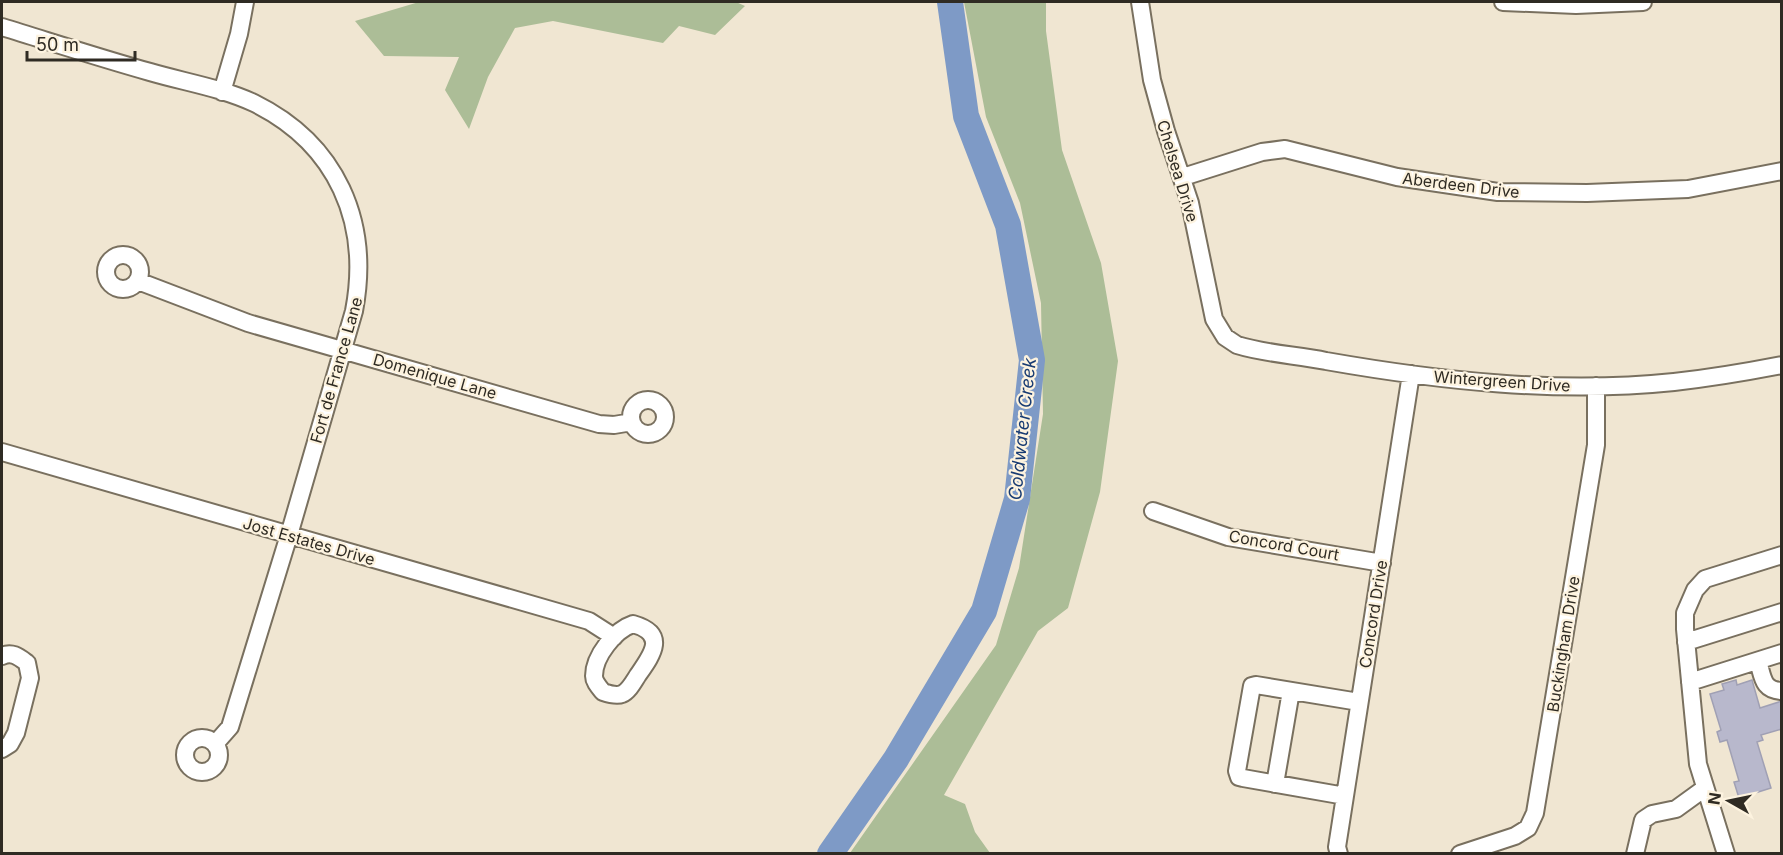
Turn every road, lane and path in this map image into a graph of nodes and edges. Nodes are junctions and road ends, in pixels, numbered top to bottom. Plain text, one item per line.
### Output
1 (245, 2) edge
2 (1140, 2) edge
3 (1503, 2) edge
4 (1643, 2) edge
5 (2, 27) edge
6 (222, 92) junction
7 (1782, 171) edge
8 (1183, 177) junction
9 (138, 281) dead end
10 (1226, 337) joint
11 (342, 350) junction
12 (1782, 365) edge
13 (1411, 374) junction
14 (1596, 386) junction
15 (632, 422) dead end
16 (2, 452) edge
17 (1153, 511) dead end
18 (289, 535) junction
19 (1782, 555) edge
20 (1382, 563) junction
21 (1782, 612) edge
22 (614, 636) dead end
23 (1686, 642) junction
24 (1782, 653) edge
25 (2, 656) edge
26 (1758, 661) junction
27 (1690, 682) junction
28 (1291, 691) junction
29 (1782, 691) edge
30 (1359, 702) junction
31 (215, 744) dead end
32 (2, 749) edge
33 (1275, 784) junction
34 (1705, 788) junction
35 (1345, 795) junction
36 (1339, 854) edge
37 (1460, 854) edge
38 (1635, 854) edge
39 (1726, 854) edge

1 - 6 street
2 - 8 street, Chelsea Drive
3 - 4 street
5 - 6 street, Fort de France Lane
6 - 11 street, Fort de France Lane
7 - 8 street, Aberdeen Drive
8 - 10 street, Chelsea Drive
9 - 11 street, Domenique Lane
10 - 13 street, Wintergreen Drive
11 - 15 street, Domenique Lane
11 - 18 street, Fort de France Lane
12 - 14 street, Wintergreen Drive
13 - 14 street, Wintergreen Drive
13 - 20 street, Concord Drive
14 - 37 street, Buckingham Drive
16 - 18 street, Jost Estates Drive
17 - 20 street, Concord Court
18 - 22 street, Jost Estates Drive
18 - 31 street, Fort de France Lane
19 - 23 street
20 - 30 street, Concord Drive
21 - 23 street
23 - 27 street
24 - 26 street
25 - 32 street
26 - 27 street
26 - 29 street
27 - 34 street
28 - 30 street
28 - 33 street
28 - 33 street
30 - 35 street, Concord Drive
33 - 35 street
34 - 38 street
34 - 39 street
35 - 36 street, Concord Drive

